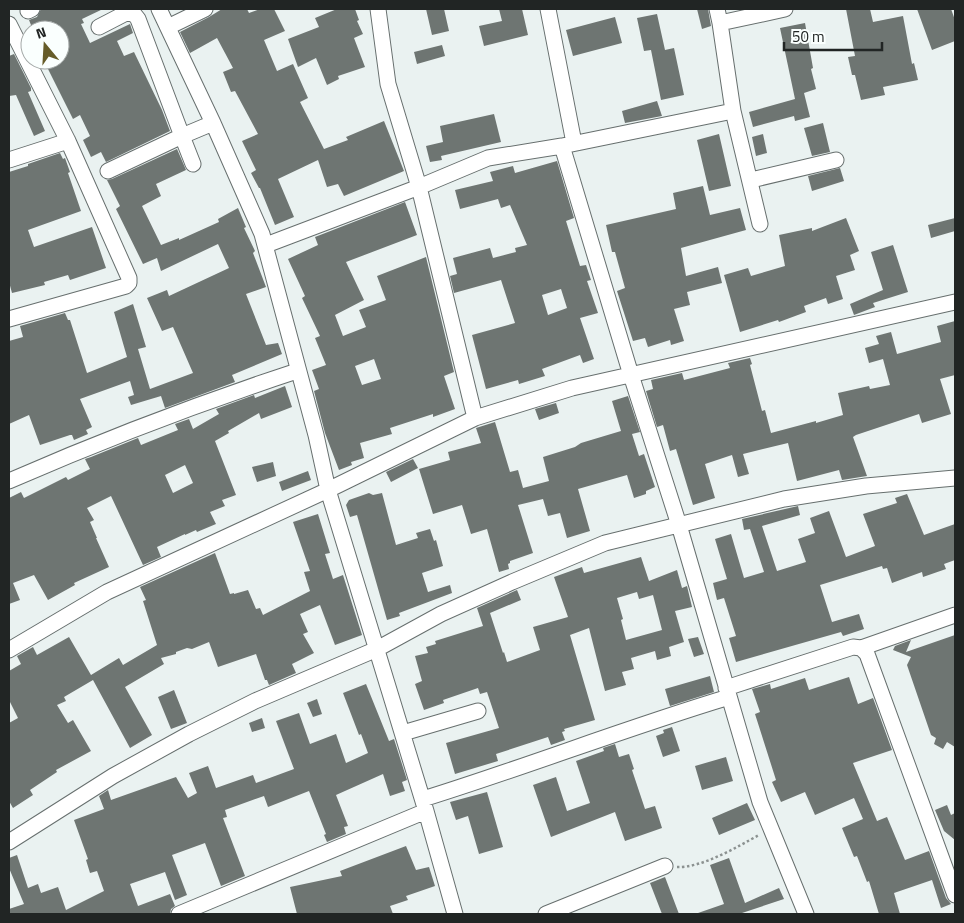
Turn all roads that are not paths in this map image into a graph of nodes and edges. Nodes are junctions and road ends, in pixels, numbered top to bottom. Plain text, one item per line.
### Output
1 (158, 9) edge
2 (205, 9) edge
3 (378, 9) edge
4 (548, 9) edge
5 (785, 9) edge
6 (718, 16) edge
7 (9, 24) edge
8 (100, 27) dead end
9 (168, 27) junction
10 (733, 111) junction
11 (213, 122) junction
12 (182, 136) junction
13 (68, 141) junction
14 (568, 144) junction
15 (9, 160) edge
16 (836, 160) dead end
17 (193, 164) dead end
18 (108, 171) dead end
19 (751, 180) junction
20 (419, 187) junction
21 (760, 224) dead end
22 (266, 245) junction
23 (955, 302) edge
24 (9, 319) edge
25 (297, 371) junction
26 (631, 374) junction
27 (475, 418) junction
28 (955, 478) edge
29 (9, 481) edge
30 (328, 490) junction
31 (679, 525) junction
32 (955, 614) edge
33 (861, 648) junction
34 (376, 649) junction
35 (9, 650) edge
36 (728, 692) junction
37 (478, 711) dead end
38 (402, 733) junction
39 (425, 805) junction
40 (9, 842) edge
41 (665, 866) road end
42 (955, 895) edge
43 (179, 914) edge
44 (455, 914) edge
45 (546, 914) edge
46 (806, 914) edge

1 - 9 street
2 - 9 street
3 - 20 street
4 - 14 street
5 - 6 street
6 - 10 street
7 - 13 street
8 - 12 street
9 - 11 street
10 - 14 street
10 - 19 street
11 - 12 street
11 - 22 street
12 - 17 street
12 - 18 street
13 - 15 street
13 - 24 street
14 - 20 street
14 - 26 street
16 - 19 street
19 - 21 street
20 - 22 street
20 - 27 street
22 - 25 street
23 - 26 street
25 - 29 street
25 - 30 street
26 - 27 street
26 - 31 street
27 - 30 street
28 - 31 street
30 - 34 street
30 - 35 street
31 - 34 street
31 - 36 street
32 - 33 street
33 - 36 street
33 - 42 street
34 - 38 street
34 - 40 street
36 - 39 street
36 - 46 street
37 - 38 street
38 - 39 street
39 - 43 street
39 - 44 street
41 - 45 street

